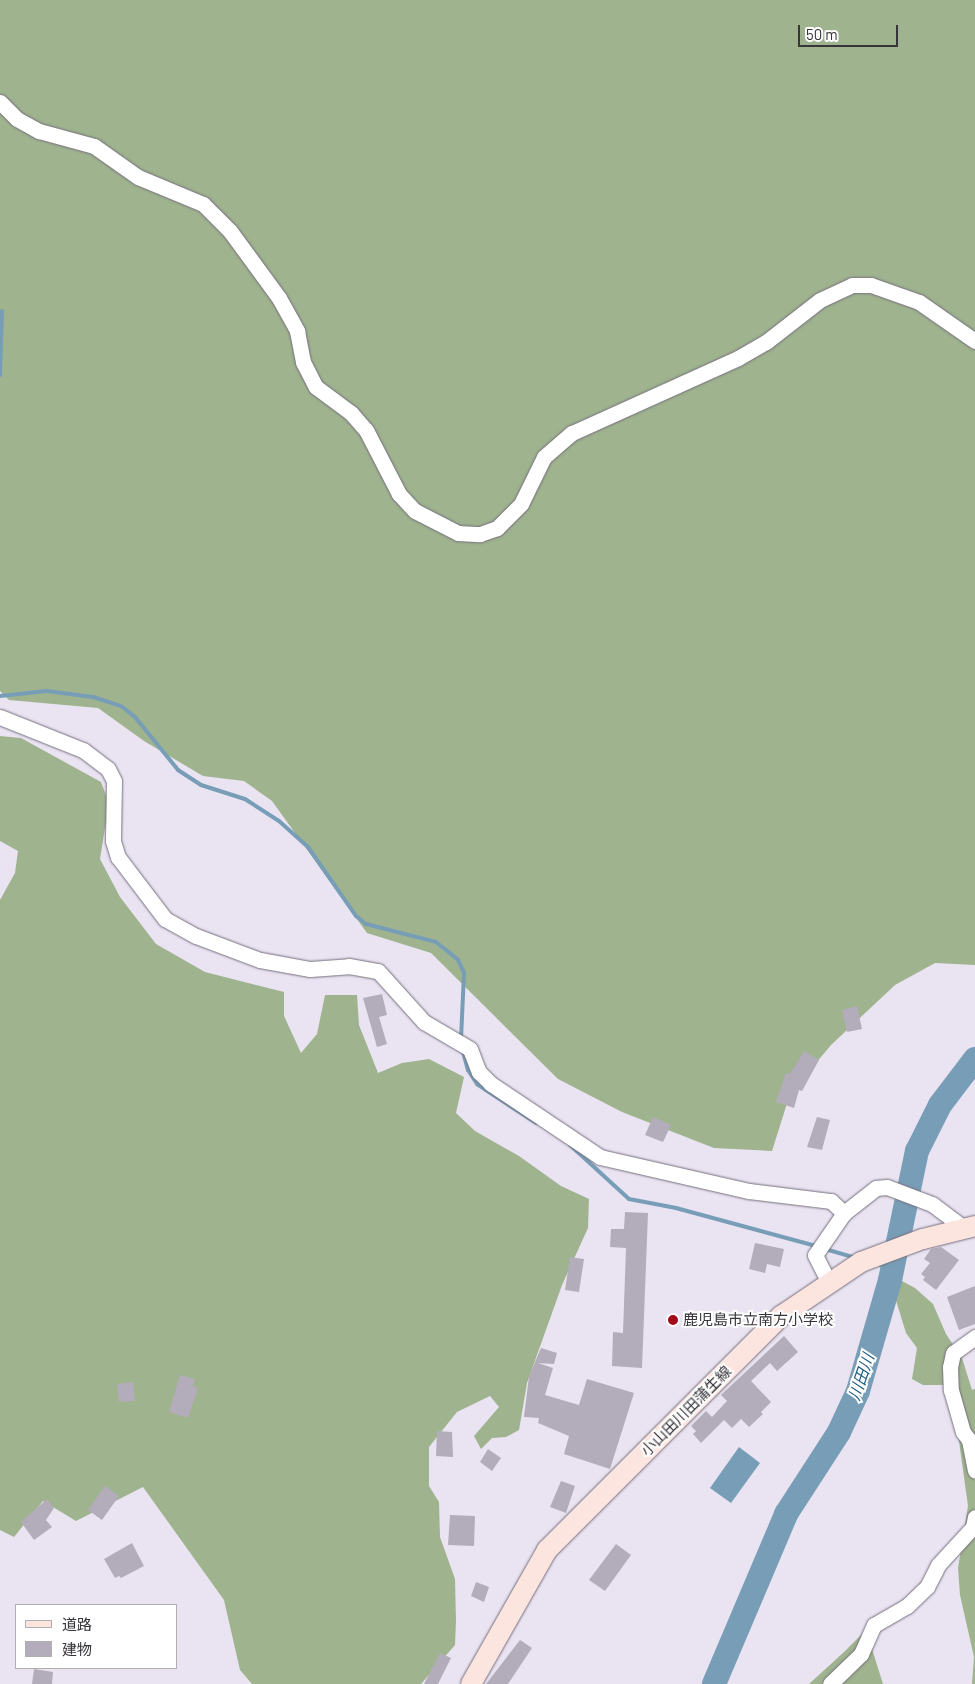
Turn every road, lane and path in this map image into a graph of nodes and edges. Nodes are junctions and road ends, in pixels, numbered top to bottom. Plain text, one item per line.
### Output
1 (0, 102) edge
2 (975, 341) edge
3 (0, 717) edge
4 (844, 1213) junction
5 (970, 1227) edge
6 (829, 1282) junction
7 (975, 1337) edge
8 (975, 1470) edge
9 (975, 1517) edge
10 (471, 1684) edge
11 (830, 1684) edge

1 - 2 street
3 - 4 street
4 - 5 street
4 - 6 street
5 - 6 main road, 小山田川田蒲生線
6 - 10 main road, 小山田川田蒲生線
7 - 8 street
9 - 11 street

